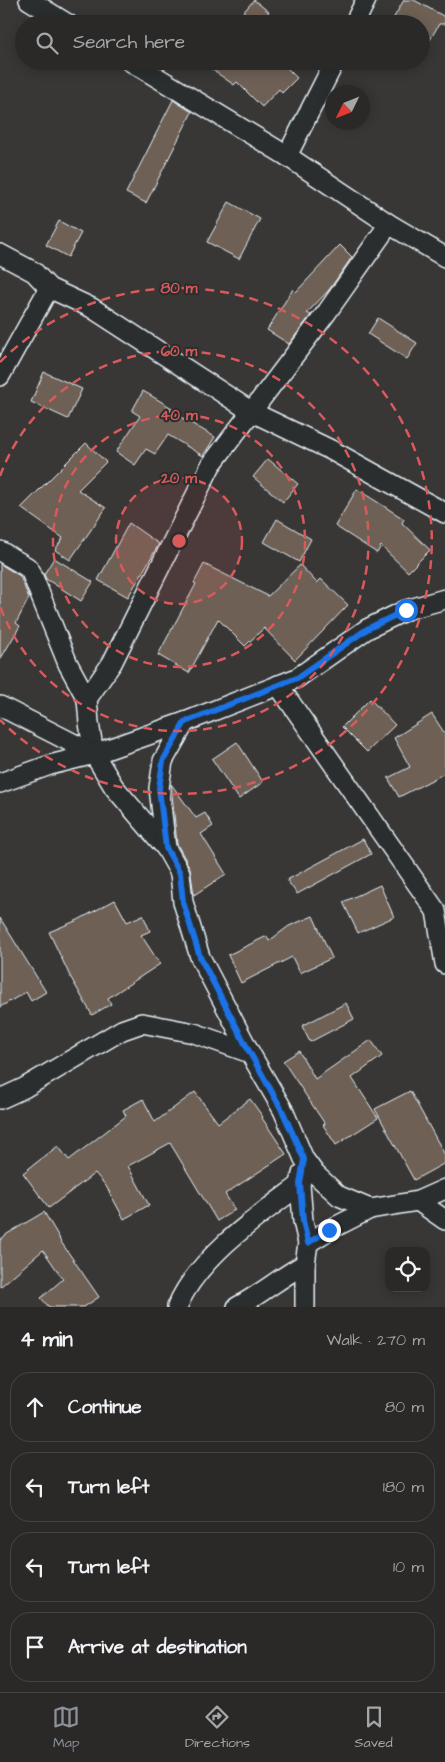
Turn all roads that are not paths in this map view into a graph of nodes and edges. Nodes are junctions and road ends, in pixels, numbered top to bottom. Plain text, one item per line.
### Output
1 (28, 0) edge
2 (366, 0) edge
3 (53, 15) edge
4 (358, 15) edge
5 (145, 70) edge
6 (330, 70) edge
7 (287, 156) junction
8 (388, 224) junction
9 (0, 254) edge
10 (445, 257) edge
11 (49, 288) junction
12 (0, 376) edge
13 (252, 412) junction
14 (445, 513) edge
15 (0, 551) edge
16 (445, 599) edge
17 (278, 685) junction
18 (87, 699) junction
19 (0, 706) edge
20 (185, 722) junction
21 (94, 754) junction
22 (0, 783) edge
23 (166, 848) junction
24 (445, 964) edge
25 (250, 1053) junction
26 (0, 1099) edge
27 (304, 1159) junction
28 (300, 1184) junction
29 (445, 1189) edge
30 (418, 1200) junction
31 (370, 1209) junction
32 (445, 1220) edge
33 (308, 1243) junction
34 (304, 1264) junction
35 (177, 1307) edge
36 (237, 1307) edge
37 (305, 1307) edge

1 - 3 street
2 - 4 street
5 - 7 street
6 - 7 street
7 - 8 street
8 - 10 street
8 - 13 street
9 - 11 street
11 - 12 street
11 - 13 street
13 - 14 street
13 - 18 street
15 - 18 street
16 - 17 street
17 - 20 street
17 - 24 street
18 - 21 street
19 - 21 street
20 - 21 street
20 - 23 street
21 - 22 street
21 - 23 street
23 - 25 street
25 - 26 street
25 - 27 street
27 - 28 street
27 - 31 street
28 - 33 street
28 - 35 street
29 - 30 street
30 - 31 street
30 - 32 street
31 - 33 street
33 - 34 street
34 - 36 street
34 - 37 street

